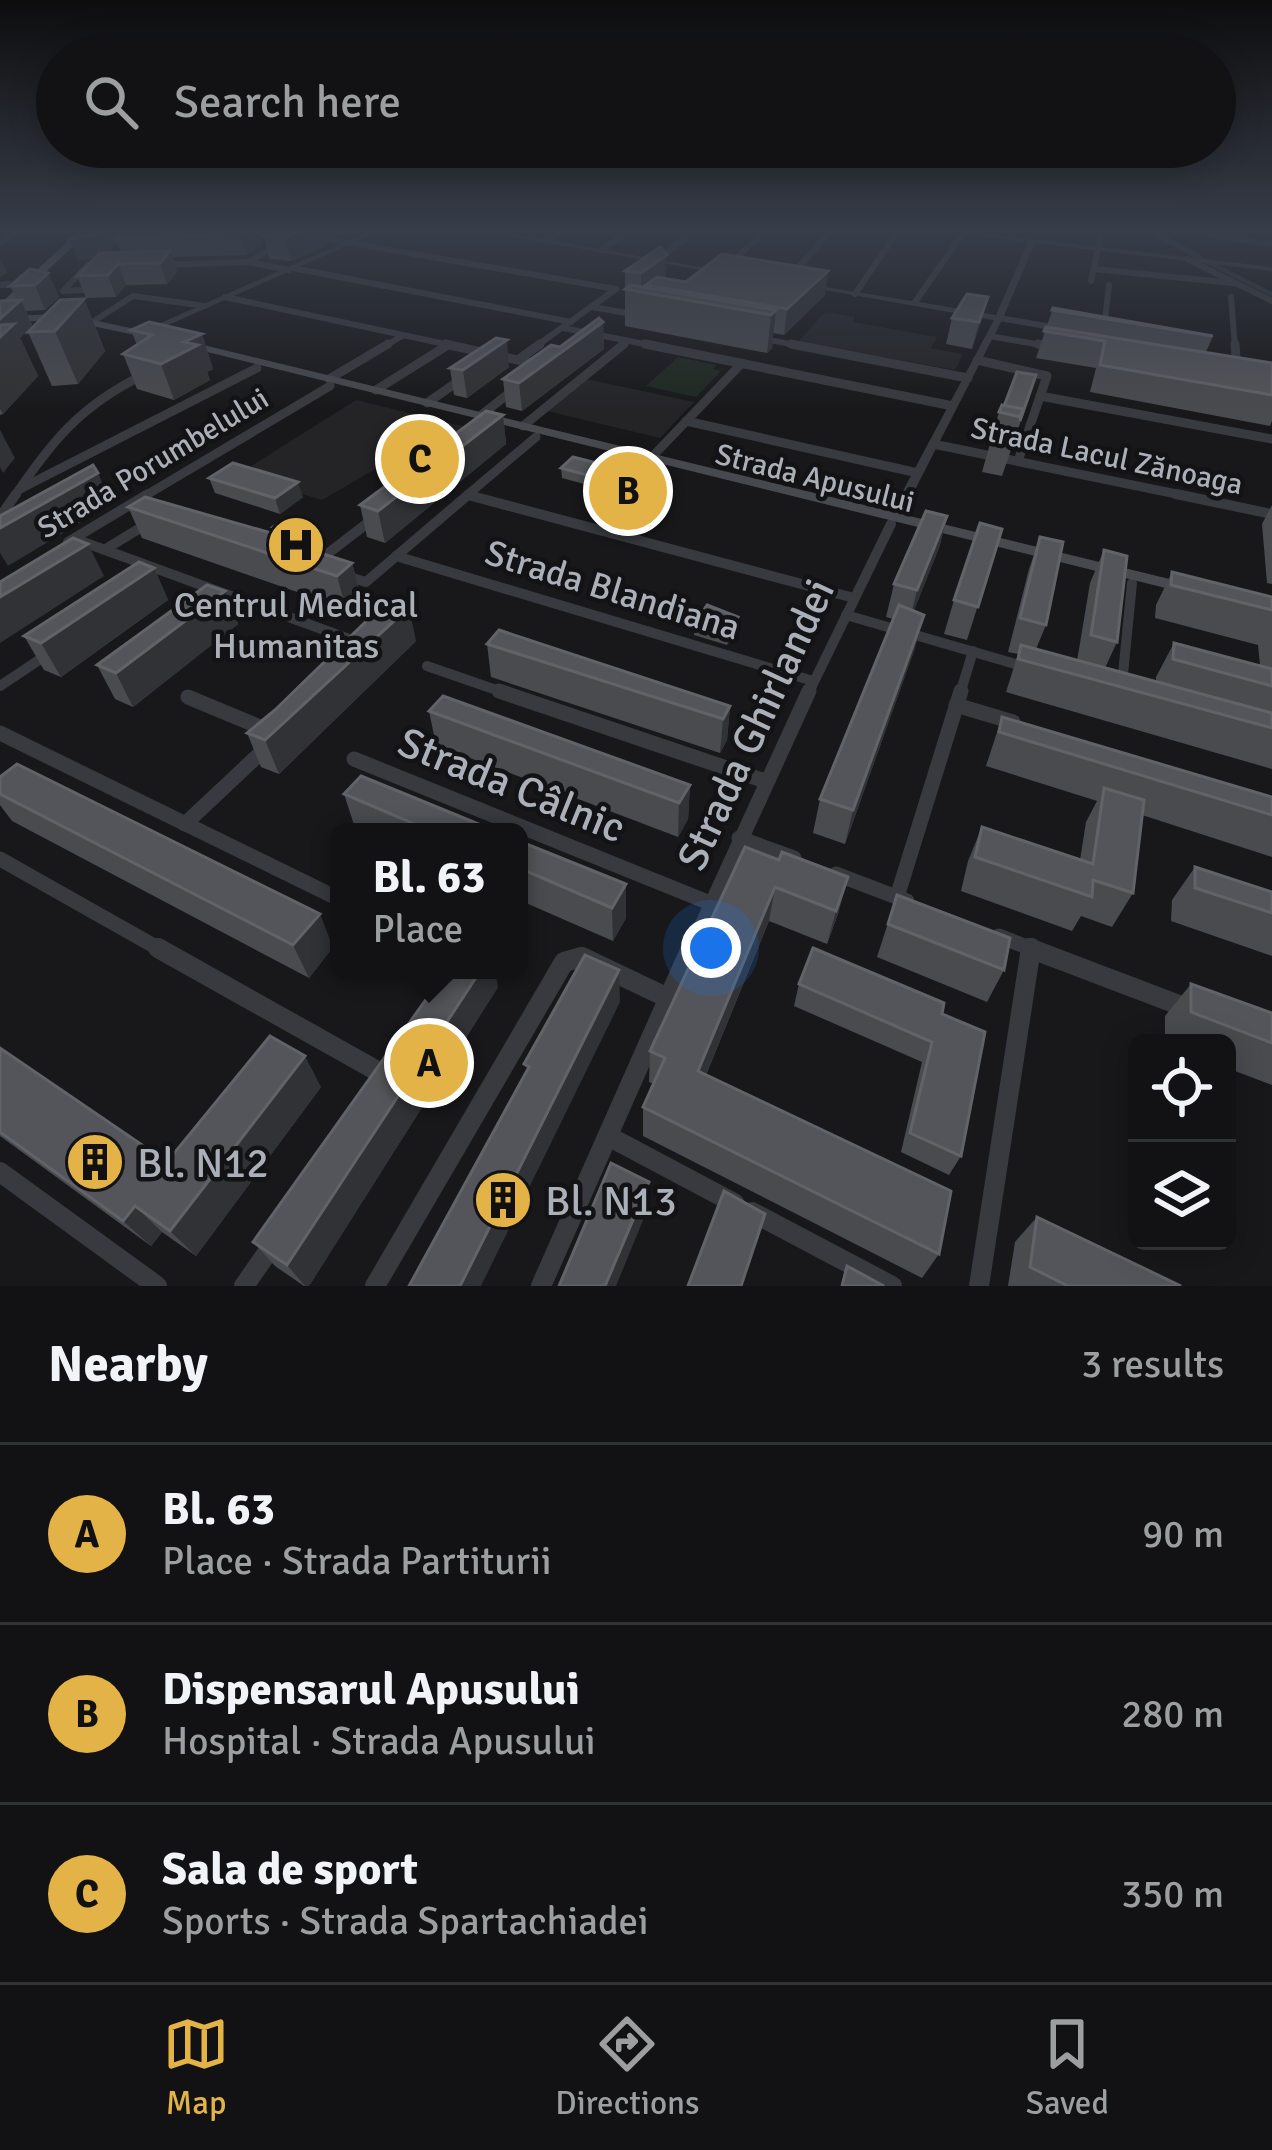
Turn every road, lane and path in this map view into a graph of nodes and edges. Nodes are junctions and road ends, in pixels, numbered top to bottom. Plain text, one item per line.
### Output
1 (239, 291) edge
2 (399, 291) edge
3 (613, 291) edge
4 (842, 291) edge
5 (923, 291) edge
6 (1010, 291) edge
7 (1108, 291) edge
8 (855, 293) joint
9 (225, 297) junction
10 (1231, 297) dead end
11 (914, 304) junction
12 (205, 306) junction
13 (592, 307) junction
14 (999, 318) junction
15 (0, 319) edge
16 (660, 320) edge
17 (90, 323) junction
18 (567, 325) junction
19 (1067, 329) edge
20 (1085, 332) edge
21 (589, 333) junction
22 (138, 335) junction
23 (403, 335) junction
24 (747, 336) edge
25 (989, 336) junction
26 (628, 341) junction
27 (574, 344) edge
28 (448, 345) junction
29 (1056, 348) edge
30 (1215, 354) edge
31 (560, 355) edge
32 (496, 356) junction
33 (1236, 357) junction
34 (518, 360) junction
35 (977, 360) junction
36 (1254, 361) edge
37 (742, 363) junction
38 (545, 366) junction
39 (257, 368) junction
40 (150, 372) edge
41 (968, 378) junction
42 (327, 383) junction
43 (372, 393) junction
44 (1040, 396) junction
45 (427, 403) junction
46 (953, 406) junction
47 (486, 421) junction
48 (686, 422) junction
49 (525, 425) junction
50 (540, 434) junction
51 (479, 436) edge
52 (1272, 440) edge
53 (933, 444) junction
54 (649, 461) junction
55 (1018, 461) junction
56 (918, 473) junction
57 (22, 488) junction
58 (468, 495) junction
59 (397, 500) edge
60 (1272, 514) edge
61 (0, 517) edge
62 (162, 517) edge
63 (893, 521) junction
64 (74, 539) junction
65 (55, 550) edge
66 (104, 550) junction
67 (396, 556) junction
68 (296, 560) edge
69 (313, 565) junction
70 (169, 573) junction
71 (1132, 584) junction
72 (150, 586) edge
73 (850, 607) junction
74 (56, 649) edge
75 (973, 651) junction
76 (352, 665) edge
77 (427, 666) dead end
78 (1036, 670) edge
79 (813, 681) junction
80 (0, 686) edge
81 (1100, 689) edge
82 (188, 698) dead end
83 (956, 704) junction
84 (1024, 725) edge
85 (1, 734) edge
86 (354, 759) dead end
87 (765, 781) junction
88 (512, 823) edge
89 (185, 824) junction
90 (528, 829) edge
91 (740, 838) junction
92 (0, 859) edge
93 (330, 894) edge
94 (897, 898) junction
95 (710, 903) junction
96 (919, 906) edge
97 (986, 931) edge
98 (1031, 948) junction
99 (668, 998) junction
100 (1206, 1015) edge
101 (376, 1096) edge
102 (608, 1136) junction
103 (0, 1172) edge
104 (284, 1229) edge
105 (157, 1286) edge
106 (244, 1286) edge
107 (375, 1286) edge
108 (541, 1286) edge
109 (892, 1286) edge
110 (980, 1286) edge

1 - 9 street
2 - 18 street
3 - 13 street
4 - 8 street
5 - 11 street
6 - 14 street, Strada Ghirlandei
7 - 20 street
8 - 11 street
9 - 12 street
9 - 23 street
10 - 33 street
11 - 14 street
12 - 17 street
12 - 22 street
13 - 16 street
13 - 18 street
14 - 19 street
14 - 25 street, Strada Ghirlandei
15 - 17 main road, Strada Apusului
17 - 22 main road, Strada Apusului
18 - 21 street
18 - 34 street
21 - 26 street
21 - 27 street
22 - 39 main road, Strada Apusului
22 - 42 main road, Strada Apusului
23 - 28 street
23 - 42 street, Strada Porumbelului
24 - 41 street
25 - 29 street
25 - 35 street, Strada Ghirlandei
26 - 37 street
26 - 49 street
28 - 32 street
28 - 43 street
30 - 33 street
31 - 38 street
32 - 34 street
32 - 45 street
33 - 36 street
34 - 38 street
35 - 41 street, Strada Ghirlandei
35 - 44 street
37 - 46 street
37 - 48 street
38 - 47 street
39 - 42 main road, Strada Apusului
39 - 57 street
40 - 57 street
41 - 46 street, Strada Ghirlandei
42 - 43 main road, Strada Apusului
42 - 64 street, Strada Porumbelului
43 - 45 main road, Strada Apusului
43 - 47 main road, Strada Apusului
44 - 52 street
44 - 55 street
45 - 47 main road, Strada Apusului
46 - 53 street, Strada Ghirlandei
47 - 49 main road, Strada Apusului
47 - 51 street
48 - 54 street
48 - 56 street
49 - 50 main road, Strada Apusului
50 - 54 main road, Strada Apusului
50 - 58 street
53 - 55 street, Strada Lacul Zănoaga
53 - 56 street, Strada Ghirlandei
54 - 63 main road, Strada Apusului
55 - 60 street, Strada Lacul Zănoaga
56 - 63 street, Strada Ghirlandei
57 - 61 street
58 - 67 street
58 - 73 street
59 - 69 street
62 - 66 street
63 - 71 main road, Strada Apusului
63 - 71 main road, Strada Apusului
63 - 73 street, Strada Ghirlandei
64 - 65 street, Strada Porumbelului
64 - 66 street
66 - 70 street
67 - 69 street
67 - 79 street, Strada Blandiana
68 - 69 street
70 - 72 street
70 - 76 street
71 - 81 street
73 - 75 street
73 - 79 street, Strada Ghirlandei
74 - 80 street
75 - 78 street
75 - 83 street
77 - 87 street
79 - 87 street, Strada Ghirlandei
82 - 89 street
83 - 84 street
83 - 94 street
85 - 89 street
86 - 88 street, Strada Câlnic
87 - 91 street, Strada Ghirlandei
89 - 93 street
90 - 95 street, Strada Câlnic
91 - 94 street
91 - 95 street, Strada Ghirlandei
92 - 101 street
94 - 96 street
95 - 99 street, Strada Ghirlandei
97 - 98 street
98 - 100 street
98 - 110 street
99 - 102 street, Strada Ghirlandei
99 - 107 street
102 - 108 street, Strada Ghirlandei
102 - 109 street
103 - 105 street
104 - 106 street

